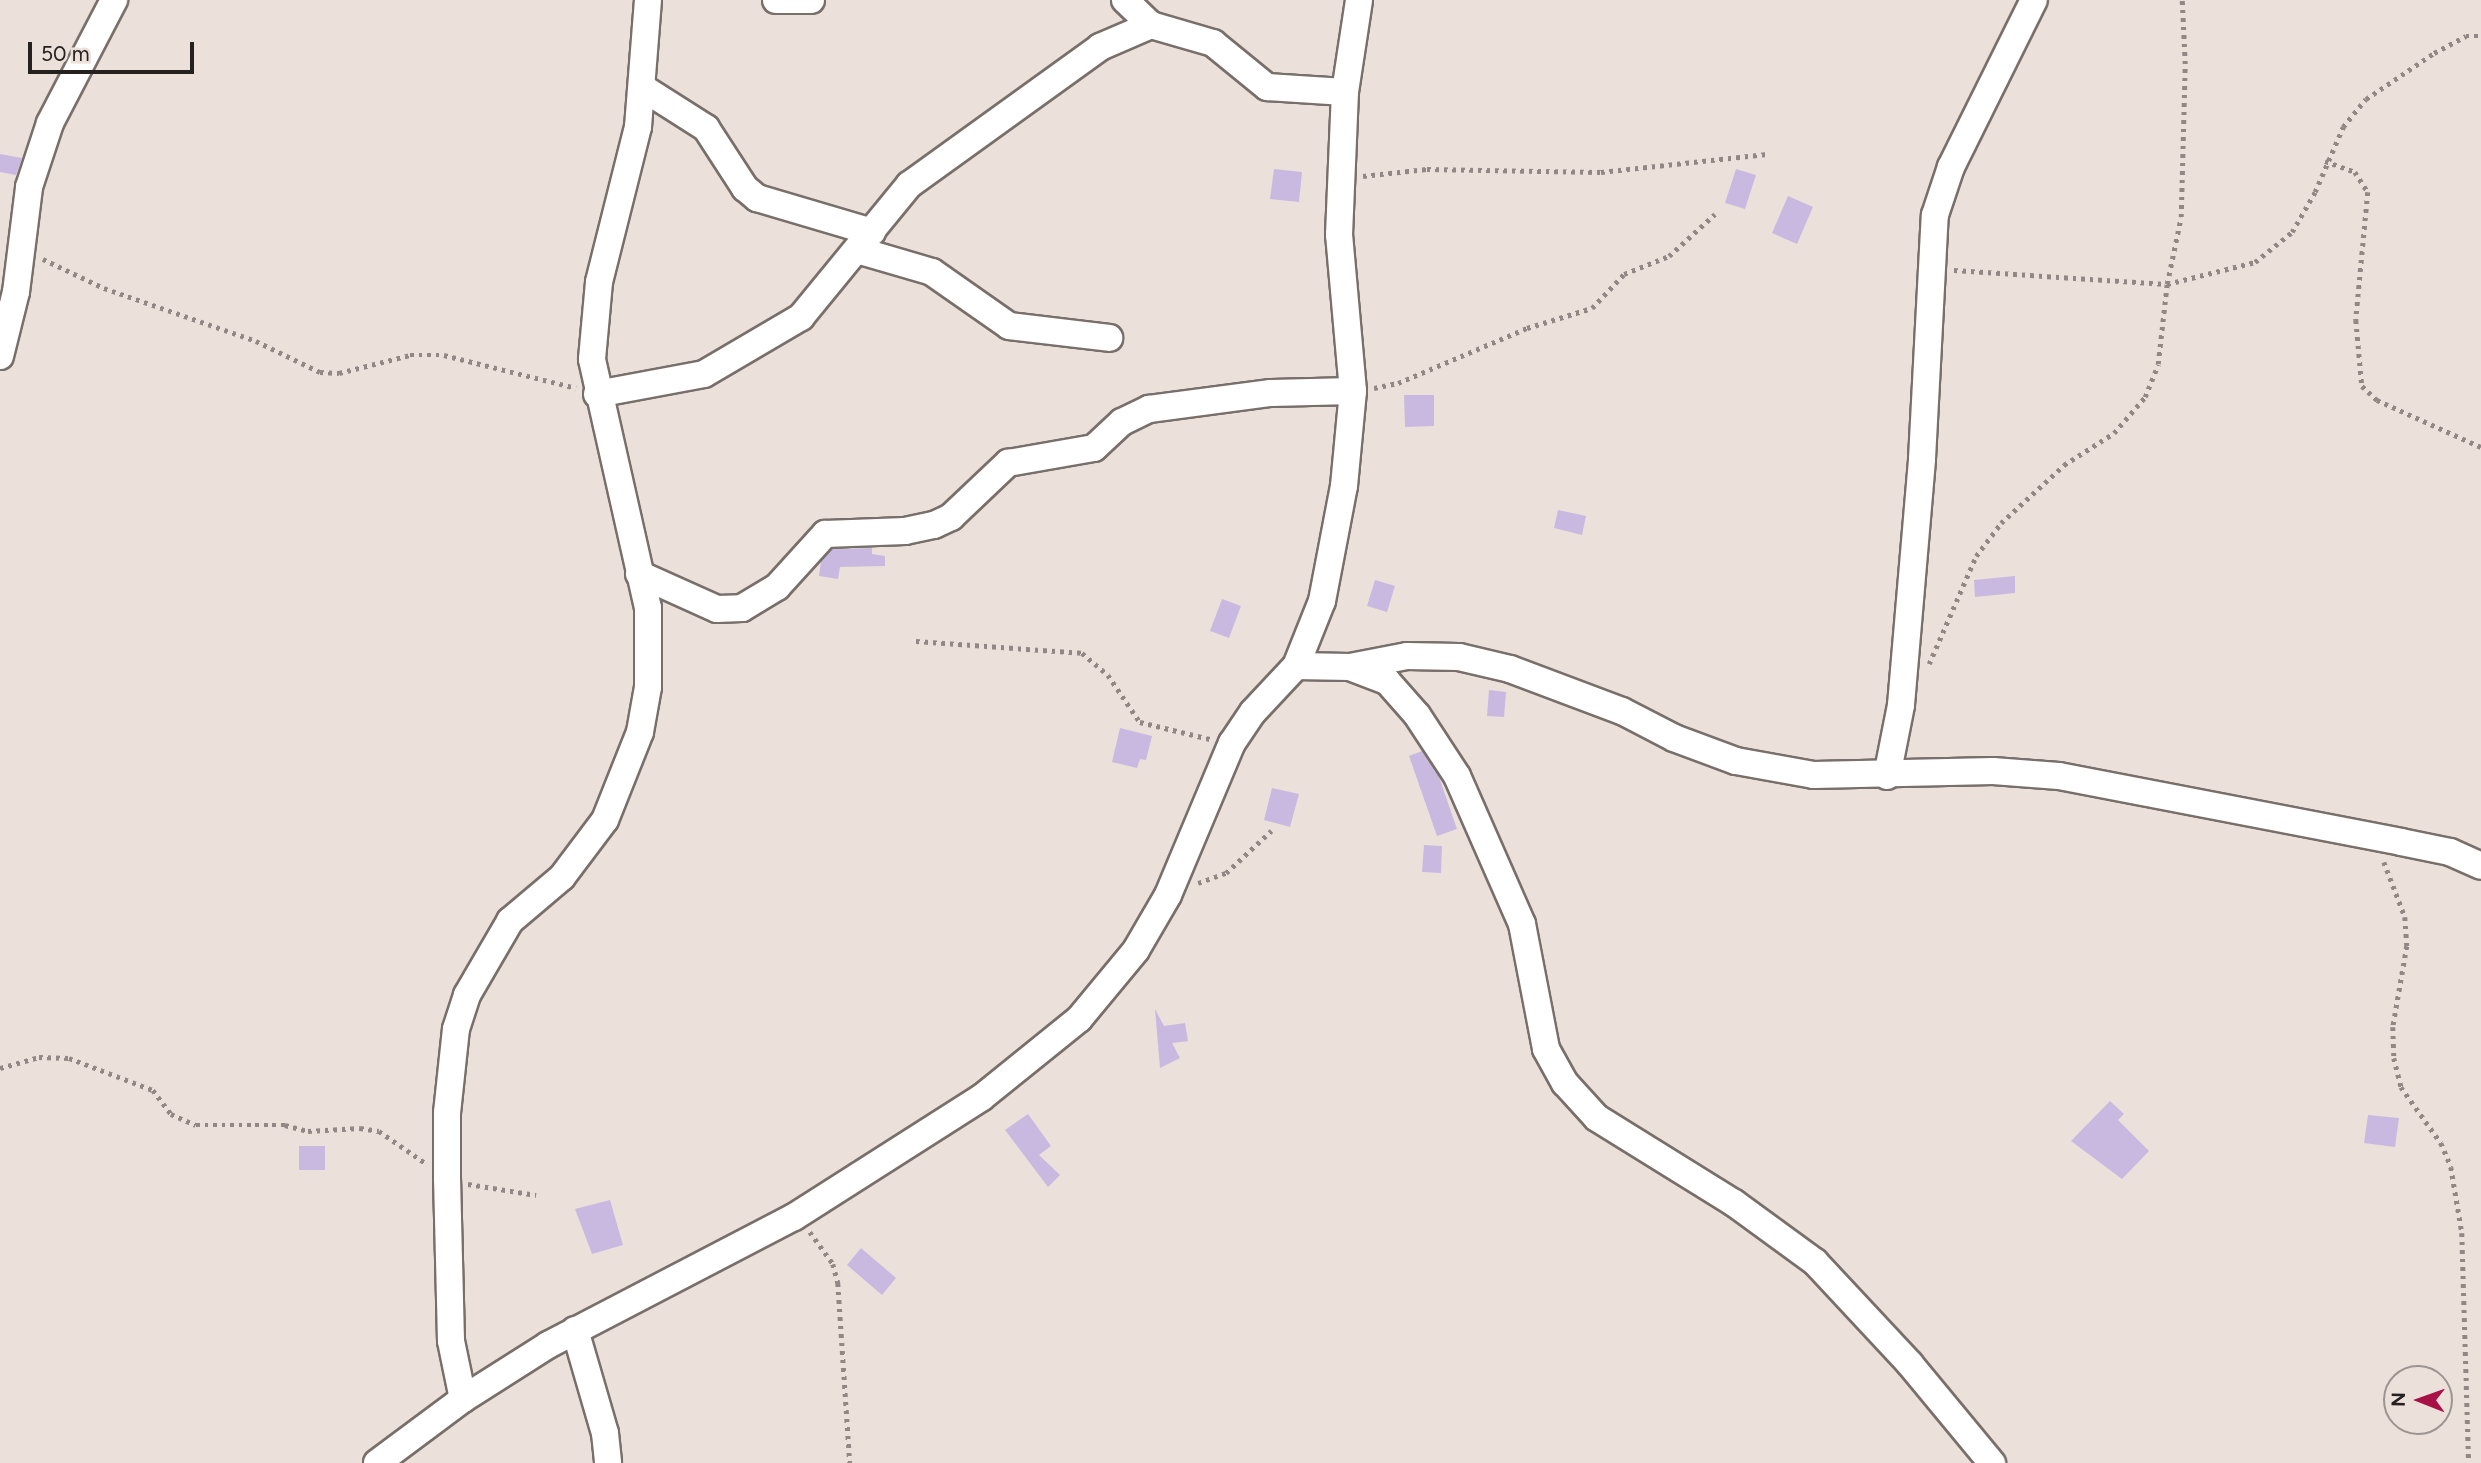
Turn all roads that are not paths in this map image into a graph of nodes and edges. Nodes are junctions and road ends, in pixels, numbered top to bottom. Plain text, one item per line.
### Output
1 (114, 0) edge
2 (648, 0) edge
3 (776, 0) edge
4 (811, 0) edge
5 (1125, 0) edge
6 (1359, 0) edge
7 (2034, 0) edge
8 (1151, 25) junction
9 (643, 88) junction
10 (1345, 92) junction
11 (864, 241) junction
12 (1109, 338) dead end
13 (0, 356) edge
14 (1353, 391) junction
15 (597, 394) junction
16 (639, 574) junction
17 (1296, 666) junction
18 (1350, 667) junction
19 (1887, 776) junction
20 (2481, 866) edge
21 (575, 1330) junction
22 (463, 1399) junction
23 (377, 1463) edge
24 (608, 1463) edge
25 (1992, 1463) edge

1 - 13 street
2 - 9 street
3 - 4 street
5 - 8 street
6 - 10 street
7 - 19 street
8 - 10 street
8 - 11 street
9 - 11 street
9 - 15 street
10 - 14 street
11 - 12 street
11 - 15 street
14 - 16 street
14 - 17 street
15 - 16 street
16 - 22 street
17 - 18 street
17 - 21 street
18 - 19 street
18 - 25 street
19 - 20 street
21 - 22 street
21 - 24 street
22 - 23 street

